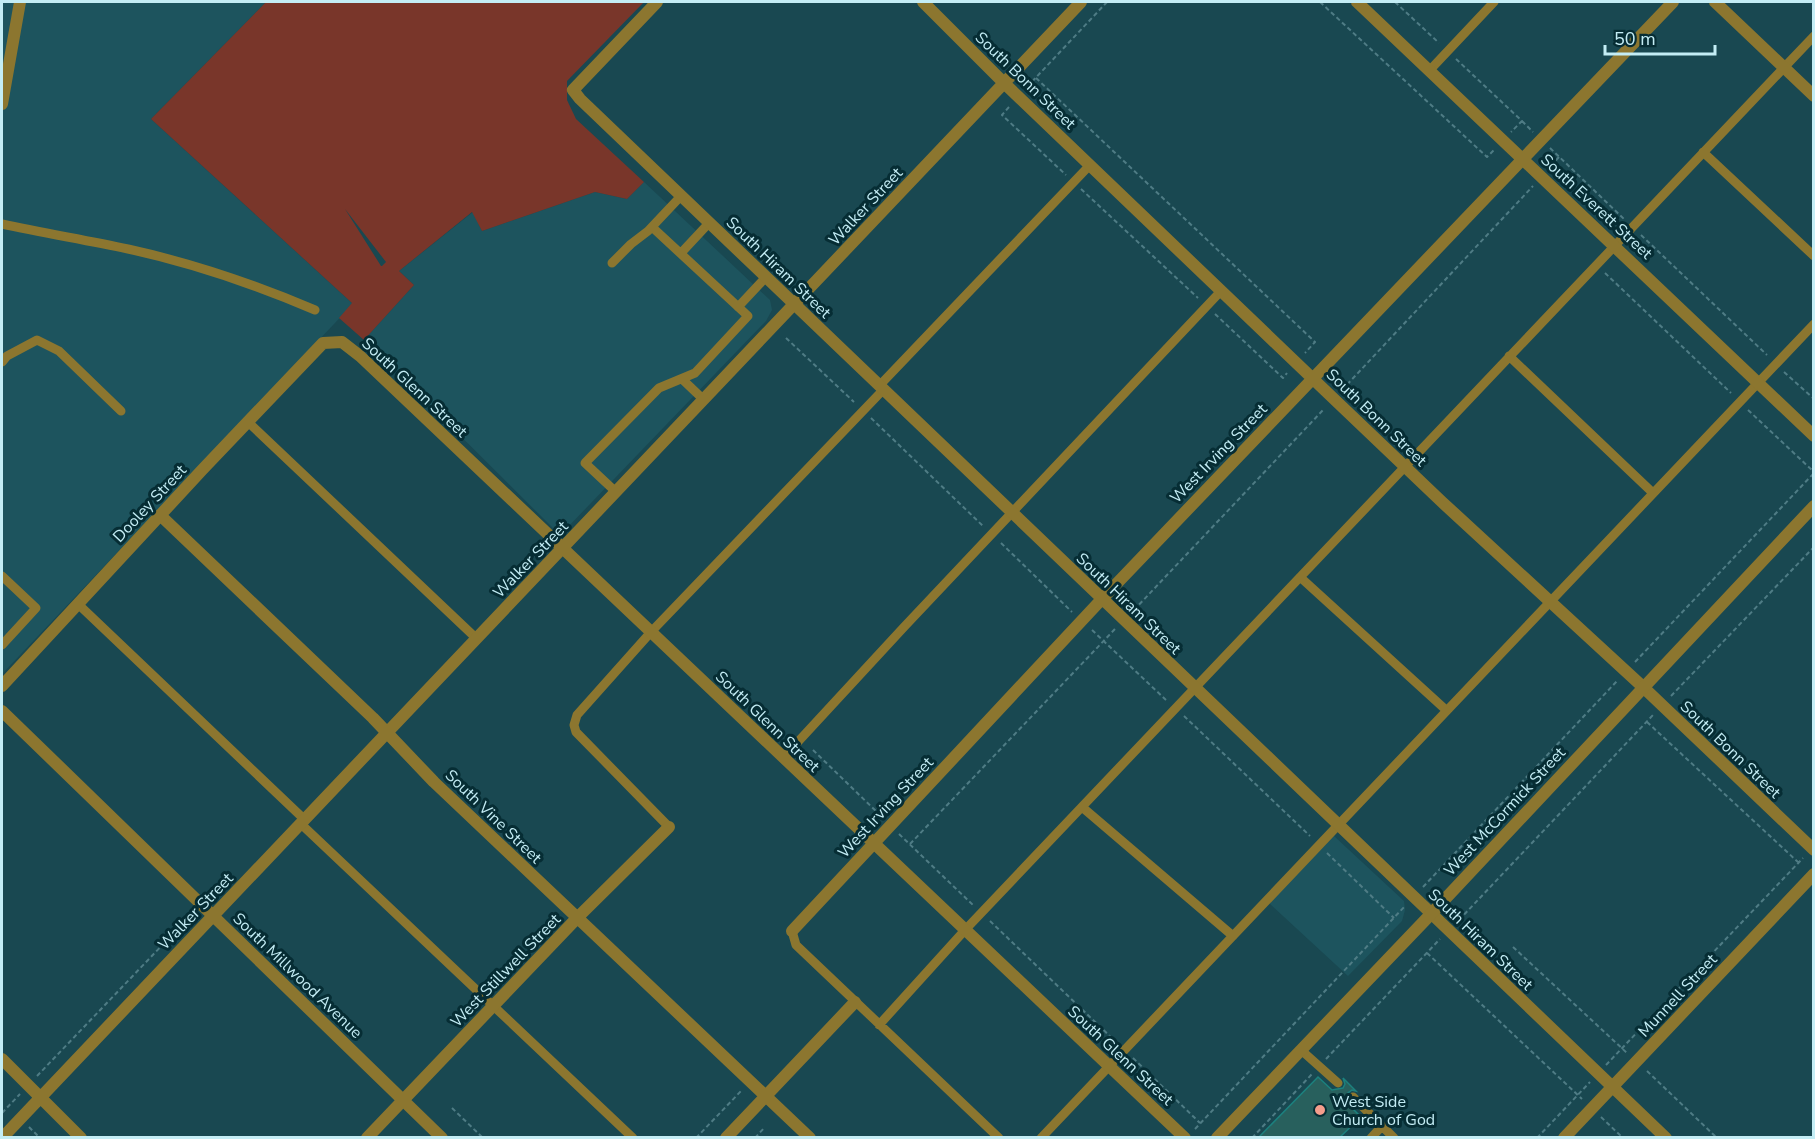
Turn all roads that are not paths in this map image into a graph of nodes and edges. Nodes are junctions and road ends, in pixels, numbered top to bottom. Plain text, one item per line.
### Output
1 (20, 2) edge
2 (657, 2) edge
3 (923, 2) edge
4 (1081, 2) edge
5 (1357, 2) edge
6 (1494, 2) edge
7 (1673, 2) edge
8 (1715, 2) edge
9 (1814, 36) edge
10 (1784, 67) junction
11 (1429, 71) junction
12 (1004, 83) junction
13 (1814, 96) edge
14 (2, 104) edge
15 (1703, 152) junction
16 (1522, 159) junction
17 (1090, 165) junction
18 (681, 196) junction
19 (709, 223) junction
20 (2, 224) edge
21 (652, 227) junction
22 (1614, 245) junction
23 (681, 253) junction
24 (1814, 255) edge
25 (612, 263) dead end
26 (766, 277) junction
27 (1221, 291) junction
28 (794, 304) junction
29 (738, 307) junction
30 (315, 310) dead end
31 (1814, 324) edge
32 (323, 343) joint
33 (1509, 356) junction
34 (2, 362) edge
35 (1312, 378) junction
36 (682, 379) junction
37 (1758, 382) junction
38 (881, 388) junction
39 (704, 400) junction
40 (121, 411) dead end
41 (249, 422) junction
42 (1814, 436) edge
43 (1405, 466) junction
44 (616, 492) junction
45 (1653, 493) junction
46 (1814, 506) edge
47 (1011, 513) junction
48 (160, 515) junction
49 (563, 548) junction
50 (2, 576) edge
51 (1300, 577) junction
52 (1101, 600) junction
53 (1550, 602) junction
54 (78, 604) junction
55 (651, 632) junction
56 (477, 639) junction
57 (2, 645) edge
58 (2, 687) edge
59 (1643, 687) junction
60 (1194, 688) junction
61 (1446, 710) junction
62 (2, 711) edge
63 (388, 733) junction
64 (783, 758) junction
65 (1082, 807) junction
66 (303, 822) junction
67 (1338, 825) junction
68 (669, 827) joint
69 (874, 844) junction
70 (1813, 850) edge
71 (1814, 874) edge
72 (1431, 914) junction
73 (213, 916) junction
74 (577, 918) junction
75 (964, 930) junction
76 (792, 931) joint
77 (1233, 936) junction
78 (855, 1002) junction
79 (493, 1006) junction
80 (879, 1025) junction
81 (1301, 1050) junction
82 (2, 1059) edge
83 (1109, 1066) junction
84 (1338, 1083) dead end
85 (1612, 1086) junction
86 (765, 1096) junction
87 (41, 1097) junction
88 (1353, 1097) dead end
89 (403, 1100) junction
90 (1382, 1126) junction
91 (1189, 1134) edge
92 (2, 1137) edge
93 (81, 1137) edge
94 (367, 1137) edge
95 (442, 1137) edge
96 (633, 1137) edge
97 (726, 1137) edge
98 (810, 1137) edge
99 (999, 1137) edge
100 (1041, 1137) edge
101 (1217, 1137) edge
102 (1371, 1137) edge
103 (1394, 1137) edge
104 (1564, 1137) edge
105 (1666, 1137) edge

1 - 14 street
2 - 18 street, South Hiram Street
3 - 12 street, South Bonn Street
4 - 12 street, Walker Street
5 - 11 street, South Everett Street
6 - 11 lane
7 - 16 street, West Irving Street
8 - 10 street
9 - 10 lane
10 - 13 street
10 - 15 lane
11 - 16 street, South Everett Street
12 - 17 street, South Bonn Street
12 - 28 street, Walker Street
15 - 22 lane
15 - 24 lane
16 - 22 street, South Everett Street
16 - 35 street, West Irving Street
17 - 27 street, South Bonn Street
17 - 38 lane
18 - 19 street, South Hiram Street
18 - 21 lane
19 - 23 lane
19 - 26 street, South Hiram Street
20 - 30 lane
21 - 23 lane
21 - 25 lane
22 - 33 lane
22 - 37 street, South Everett Street
23 - 29 lane
26 - 28 street, South Hiram Street
26 - 29 lane
27 - 35 street, South Bonn Street
27 - 47 lane
28 - 38 street, South Hiram Street
28 - 39 street, Walker Street
29 - 36 lane
31 - 37 lane
32 - 41 street, Dooley Street
32 - 49 street, South Glenn Street
33 - 43 lane
33 - 45 lane
34 - 40 lane
35 - 43 street, South Bonn Street
35 - 52 street, West Irving Street
36 - 39 lane
36 - 44 lane
37 - 42 street, South Everett Street
37 - 45 lane
38 - 47 street, South Hiram Street
38 - 55 lane
39 - 44 street, Walker Street
41 - 48 street, Dooley Street
41 - 56 lane
43 - 51 lane
43 - 53 street, South Bonn Street
44 - 49 street, Walker Street
45 - 53 lane
46 - 59 street, West McCormick Street
47 - 52 street, South Hiram Street
47 - 64 lane
48 - 54 street, Dooley Street
48 - 63 street, South Vine Street
49 - 55 street, South Glenn Street
49 - 56 street, Walker Street
50 - 57 lane
51 - 60 lane
51 - 61 lane
52 - 60 street, South Hiram Street
52 - 69 street, West Irving Street
53 - 59 street, South Bonn Street
53 - 61 lane
54 - 58 street, Dooley Street
54 - 66 lane
55 - 64 street, South Glenn Street
55 - 68 lane
56 - 63 street, Walker Street
59 - 70 street, South Bonn Street
59 - 72 street, West McCormick Street
60 - 65 lane
60 - 67 street, South Hiram Street
61 - 67 lane
62 - 73 street, South Millwood Avenue
63 - 66 street, Walker Street
63 - 74 street, South Vine Street
64 - 69 street, South Glenn Street
65 - 75 lane
65 - 77 lane
66 - 73 street, Walker Street
66 - 79 lane
67 - 72 street, South Hiram Street
67 - 77 lane
68 - 74 street, West Stillwell Street
69 - 75 street, South Glenn Street
69 - 76 street, West Irving Street
71 - 85 street, Munnell Street
72 - 81 street, West McCormick Street
72 - 85 street, South Hiram Street
73 - 87 street, Walker Street
73 - 89 street, South Millwood Avenue
74 - 79 street, West Stillwell Street
74 - 86 street, South Vine Street
75 - 80 lane
75 - 83 street, South Glenn Street
76 - 78 lane
77 - 83 lane
78 - 80 lane
78 - 86 street
79 - 89 street, West Stillwell Street
79 - 96 lane
80 - 99 lane
81 - 84 lane
81 - 101 street, West McCormick Street
82 - 87 street
83 - 91 street, South Glenn Street
83 - 100 lane
85 - 104 street, Munnell Street
85 - 105 street, South Hiram Street
86 - 97 street
86 - 98 street, South Vine Street
87 - 92 street, Walker Street
87 - 93 street
88 - 90 lane
89 - 94 street, West Stillwell Street
89 - 95 street, South Millwood Avenue
90 - 102 lane
90 - 103 lane

